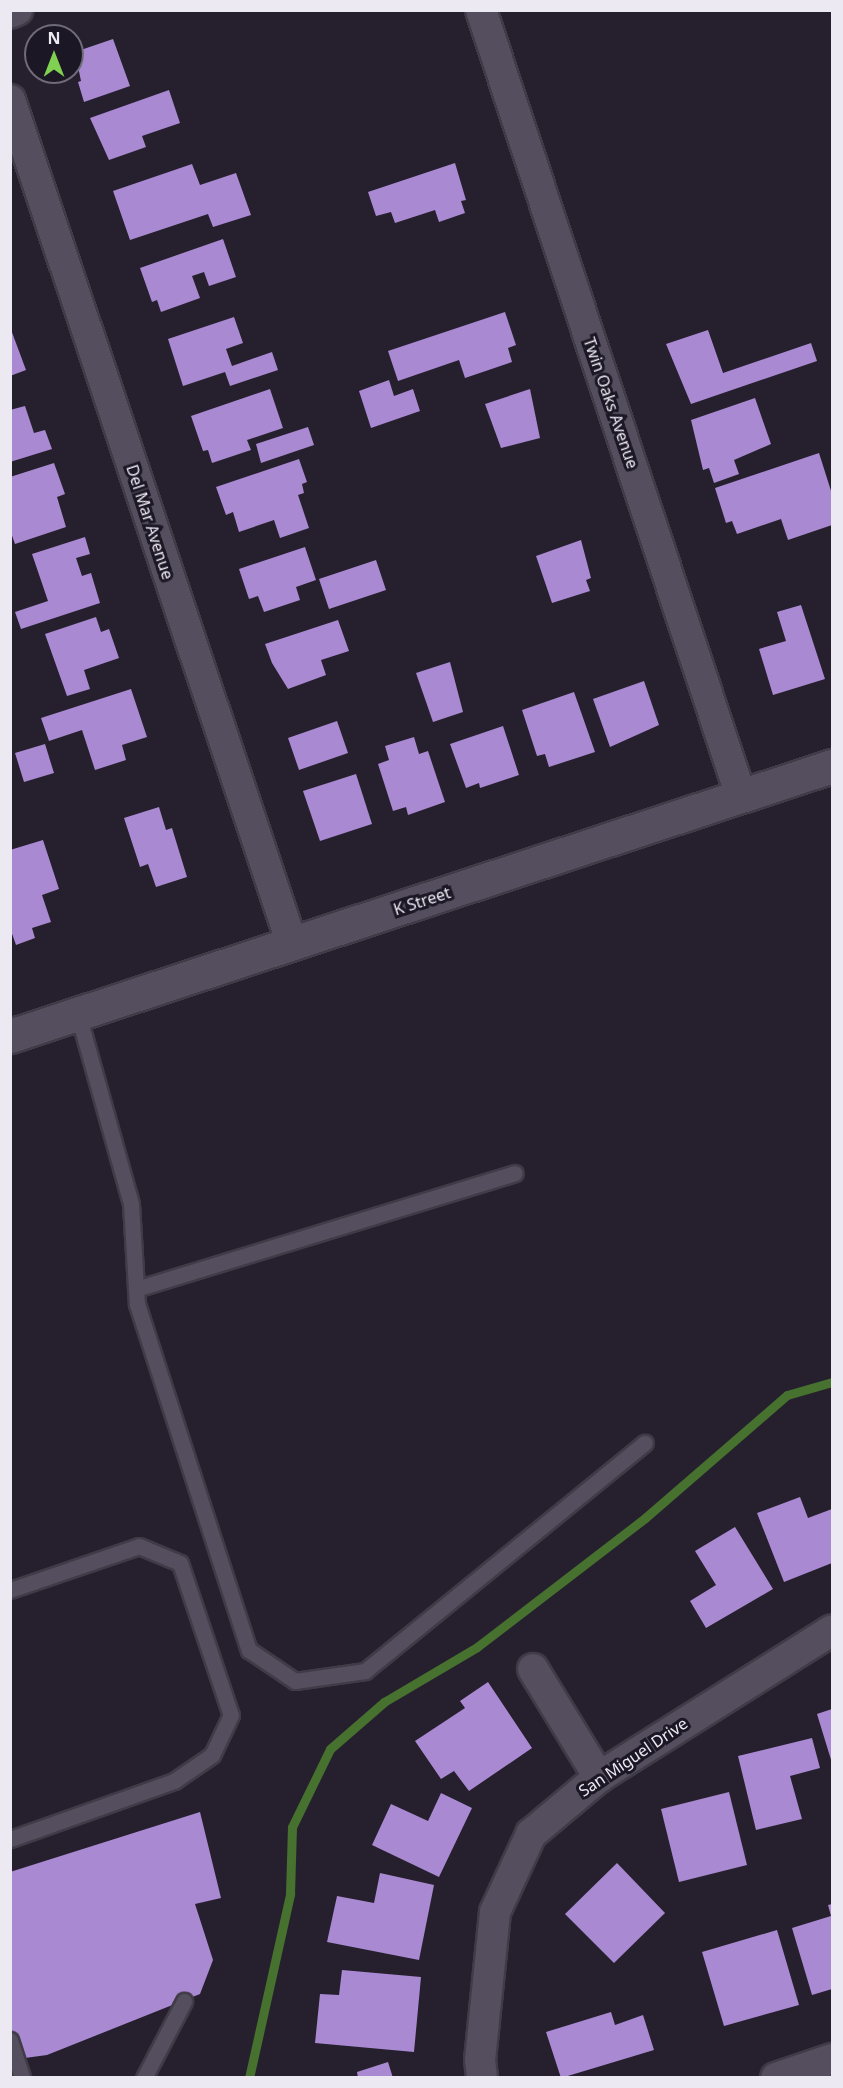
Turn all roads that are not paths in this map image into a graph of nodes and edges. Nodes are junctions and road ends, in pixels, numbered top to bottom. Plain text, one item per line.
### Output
1 (17, 10) edge
2 (481, 10) edge
3 (10, 13) edge
4 (10, 100) edge
5 (832, 766) edge
6 (741, 796) junction
7 (292, 944) junction
8 (78, 1014) junction
9 (10, 1036) edge
10 (515, 1173) dead end
11 (136, 1289) junction
12 (645, 1443) dead end
13 (10, 1590) edge
14 (832, 1630) edge
15 (533, 1669) dead end
16 (599, 1777) junction
17 (10, 1839) edge
18 (184, 2001) dead end
19 (10, 2040) edge
20 (832, 2060) edge
21 (22, 2078) edge
22 (144, 2078) edge
23 (482, 2078) edge
24 (776, 2078) edge

1 - 3 street
2 - 6 street, Twin Oaks Avenue
4 - 7 street, Del Mar Avenue
5 - 6 street, K Street
6 - 7 street, K Street
7 - 8 street, K Street
8 - 9 street, K Street
8 - 11 lane
10 - 11 lane
11 - 12 lane
13 - 17 lane
14 - 16 street, San Miguel Drive
15 - 16 street
16 - 23 street, San Miguel Drive
18 - 22 lane
19 - 21 lane
20 - 24 street

